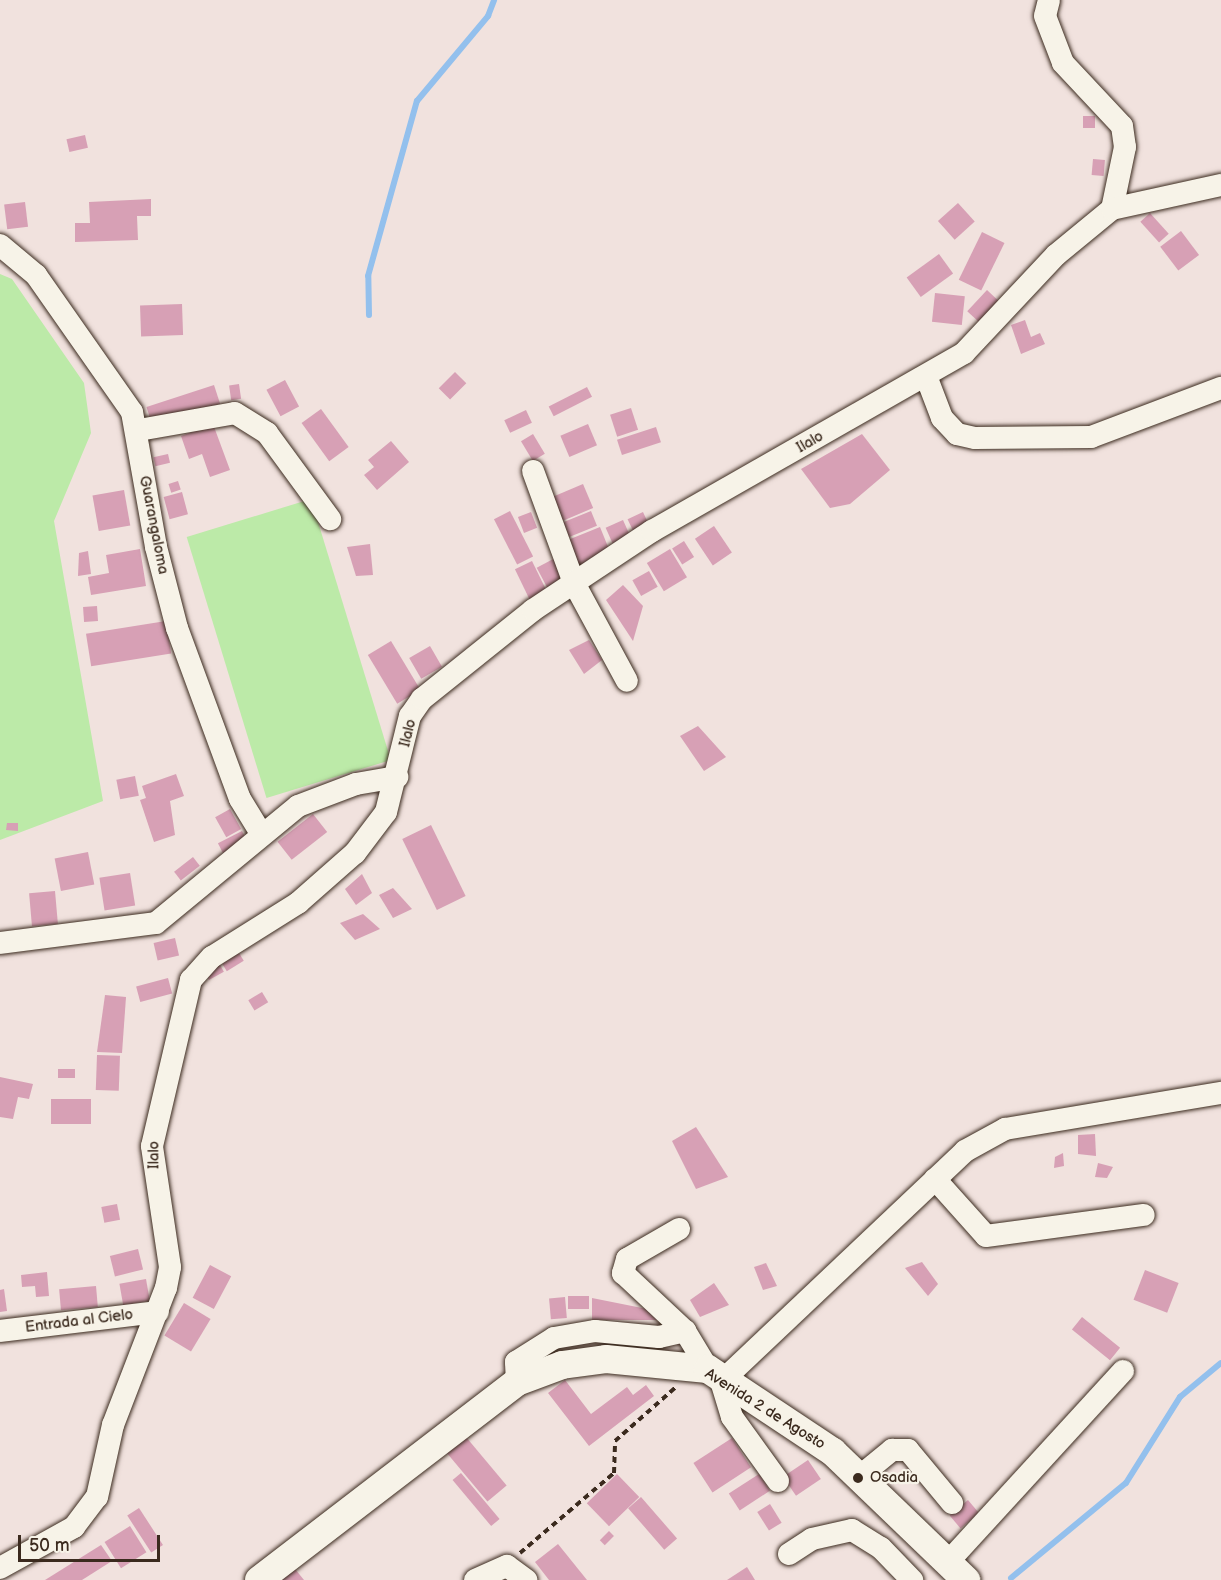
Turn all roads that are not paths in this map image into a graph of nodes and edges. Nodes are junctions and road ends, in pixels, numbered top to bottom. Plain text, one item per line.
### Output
1 (1049, 0) edge
2 (1221, 185) edge
3 (1112, 209) junction
4 (0, 245) edge
5 (926, 376) junction
6 (1221, 388) edge
7 (139, 430) junction
8 (533, 471) dead end
9 (330, 519) dead end
10 (574, 583) junction
11 (627, 681) dead end
12 (397, 777) junction
13 (262, 835) junction
14 (0, 944) edge
15 (1221, 1093) edge
16 (935, 1179) junction
17 (1144, 1215) dead end
18 (679, 1229) dead end
19 (158, 1312) junction
20 (0, 1331) edge
21 (685, 1331) junction
22 (1123, 1371) dead end
23 (715, 1376) junction
24 (517, 1382) junction
25 (859, 1477) junction
26 (778, 1481) dead end
27 (952, 1503) dead end
28 (789, 1554) dead end
29 (0, 1568) edge
30 (957, 1571) edge
31 (259, 1580) edge
32 (476, 1580) edge
33 (526, 1580) edge
34 (912, 1580) edge

1 - 3 street
2 - 3 street, Ilalo
3 - 5 street, Ilalo
4 - 7 street, Guarangaloma
5 - 6 street
5 - 10 street, Ilalo
7 - 9 street
7 - 13 street, Guarangaloma
8 - 10 street
10 - 11 street
10 - 12 street, Ilalo
12 - 13 street
12 - 19 street, Ilalo
13 - 14 street
15 - 16 street
16 - 17 street
16 - 23 street
18 - 21 street
19 - 20 street, Entrada al Cielo
19 - 29 street, Ilalo
21 - 23 street
21 - 24 street
22 - 30 street
23 - 24 main road, Avenida 2 de Agosto
23 - 25 main road, Avenida 2 de Agosto
23 - 26 street
24 - 31 main road, Avenida 2 de Agosto
25 - 27 street
25 - 30 main road, Avenida 2 de Agosto
28 - 34 street
32 - 33 street

